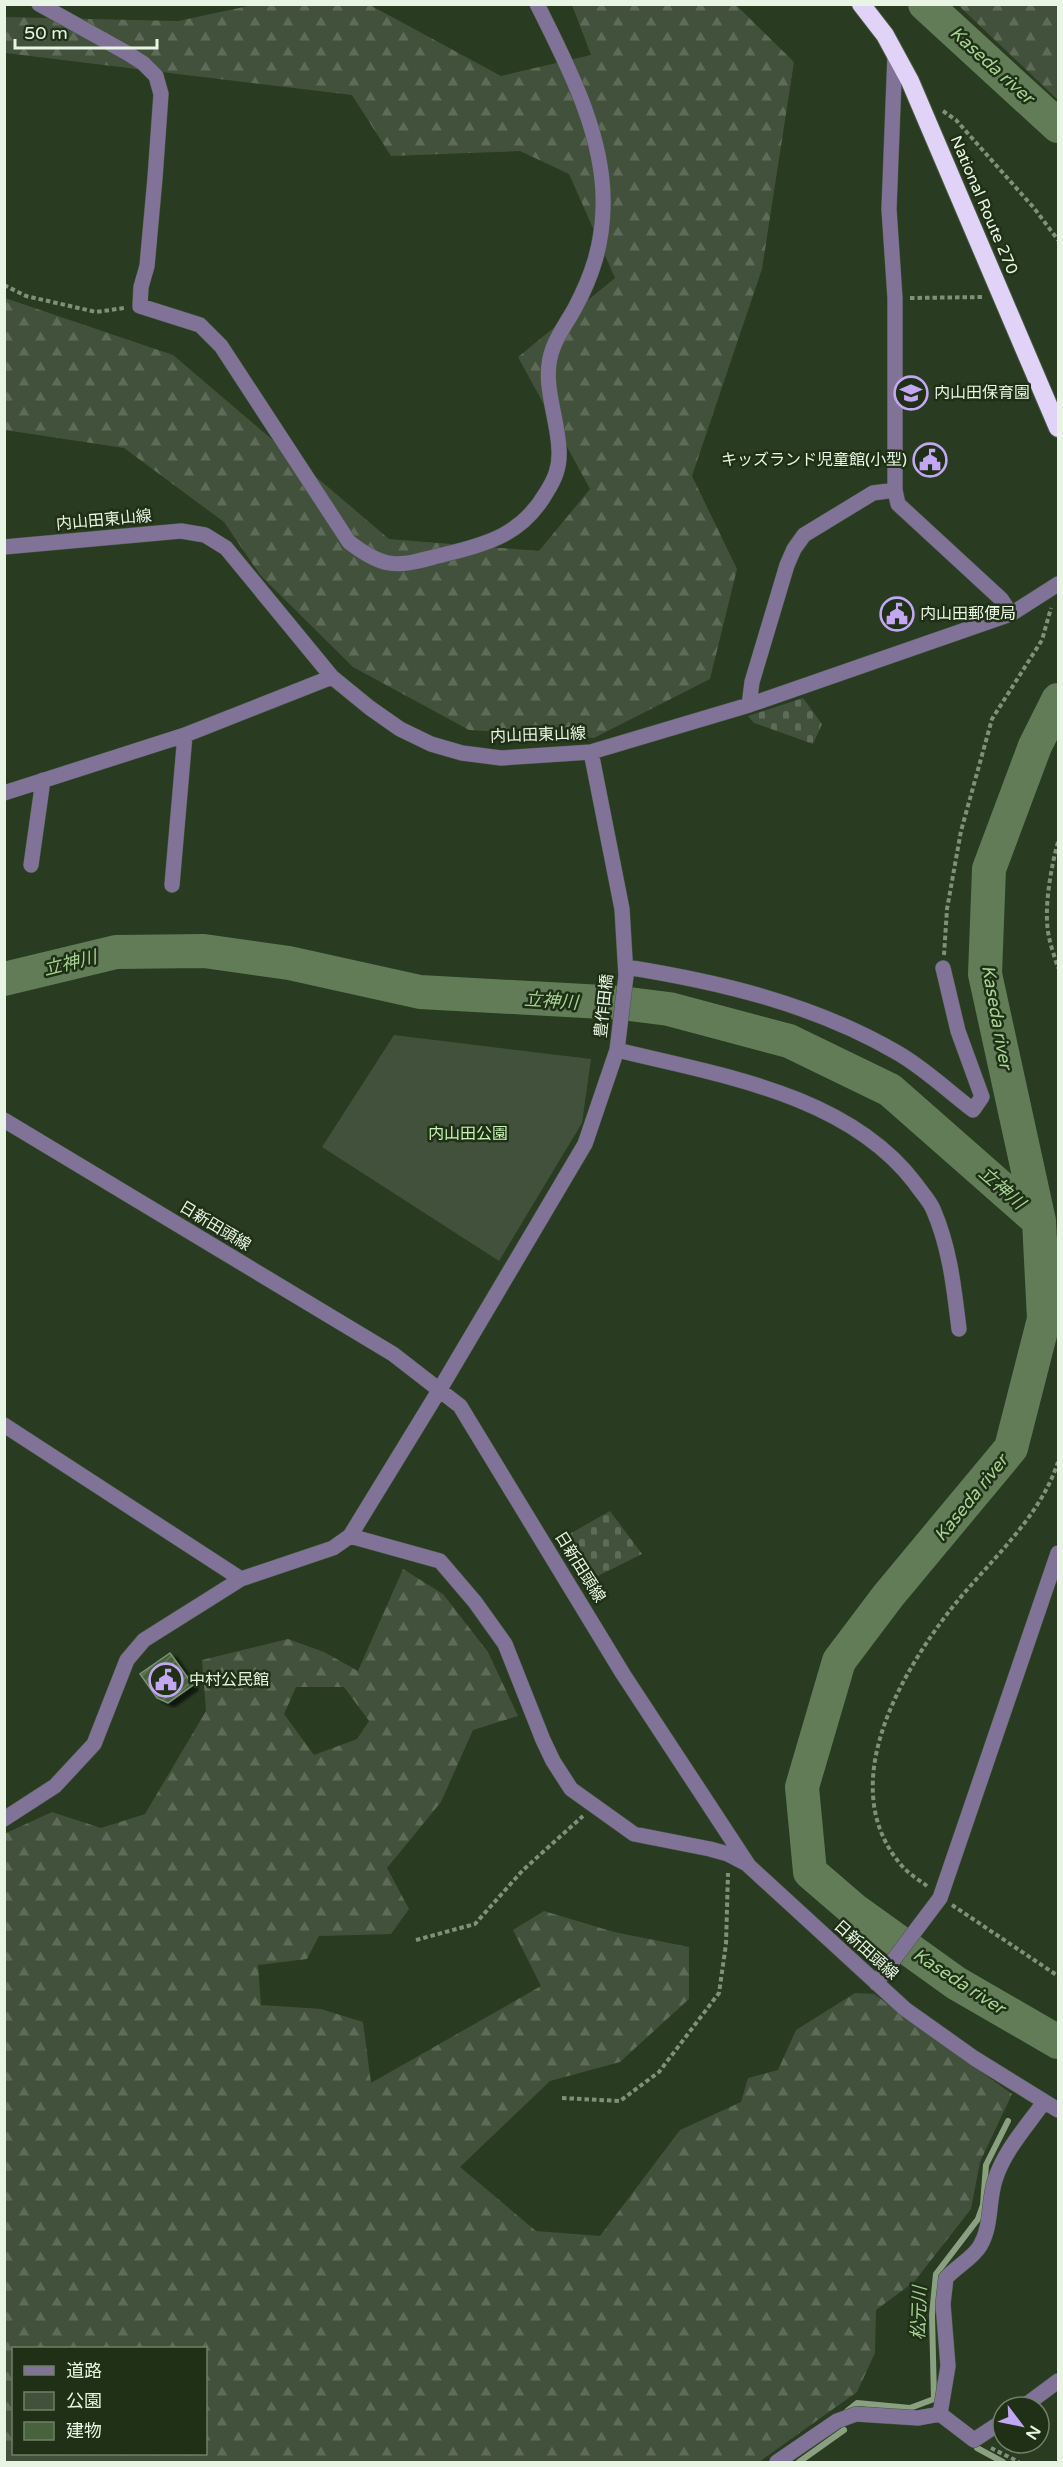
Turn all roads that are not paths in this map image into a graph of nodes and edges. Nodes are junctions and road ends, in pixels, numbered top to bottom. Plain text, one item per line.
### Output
1 (39, 4) edge
2 (537, 4) edge
3 (861, 4) edge
4 (894, 54) junction
5 (1059, 428) edge
6 (895, 490) junction
7 (4, 547) edge
8 (1059, 584) edge
9 (1011, 614) junction
10 (332, 678) junction
11 (749, 705) junction
12 (185, 735) junction
13 (591, 752) junction
14 (44, 780) junction
15 (4, 793) edge
16 (31, 865) dead end
17 (172, 885) dead end
18 (943, 968) road end
19 (626, 972) junction
20 (617, 1050) junction
21 (4, 1120) edge
22 (959, 1329) dead end
23 (440, 1389) junction
24 (4, 1425) edge
25 (350, 1536) junction
26 (1059, 1553) edge
27 (241, 1579) junction
28 (4, 1819) edge
29 (749, 1866) junction
30 (880, 1979) junction
31 (1044, 2102) junction
32 (1059, 2110) edge
33 (1059, 2381) edge
34 (1040, 2395) edge
35 (940, 2414) junction
36 (991, 2429) edge
37 (777, 2463) edge

1 - 2 street
3 - 4 highway, National Route 270
4 - 5 highway, National Route 270
4 - 6 street
6 - 9 street
6 - 11 street
7 - 10 street, 内山田東山線
8 - 9 street, 内山田東山線
9 - 11 street, 内山田東山線
10 - 12 street
10 - 13 street, 内山田東山線
11 - 13 street, 内山田東山線
12 - 14 street
12 - 17 street
13 - 19 street, 豊作田橋
14 - 15 street
14 - 16 street
18 - 19 street
19 - 20 street, 豊作田橋
20 - 22 street
20 - 23 street, 豊作田橋
21 - 23 street, 日新田頭線
23 - 25 street, 豊作田橋
23 - 29 street, 日新田頭線
24 - 27 street
25 - 27 street
25 - 29 street
26 - 30 street
27 - 28 street
29 - 30 street, 日新田頭線
30 - 31 street, 日新田頭線
31 - 32 street, 日新田頭線
31 - 35 street
33 - 34 street
35 - 36 street
35 - 37 street

